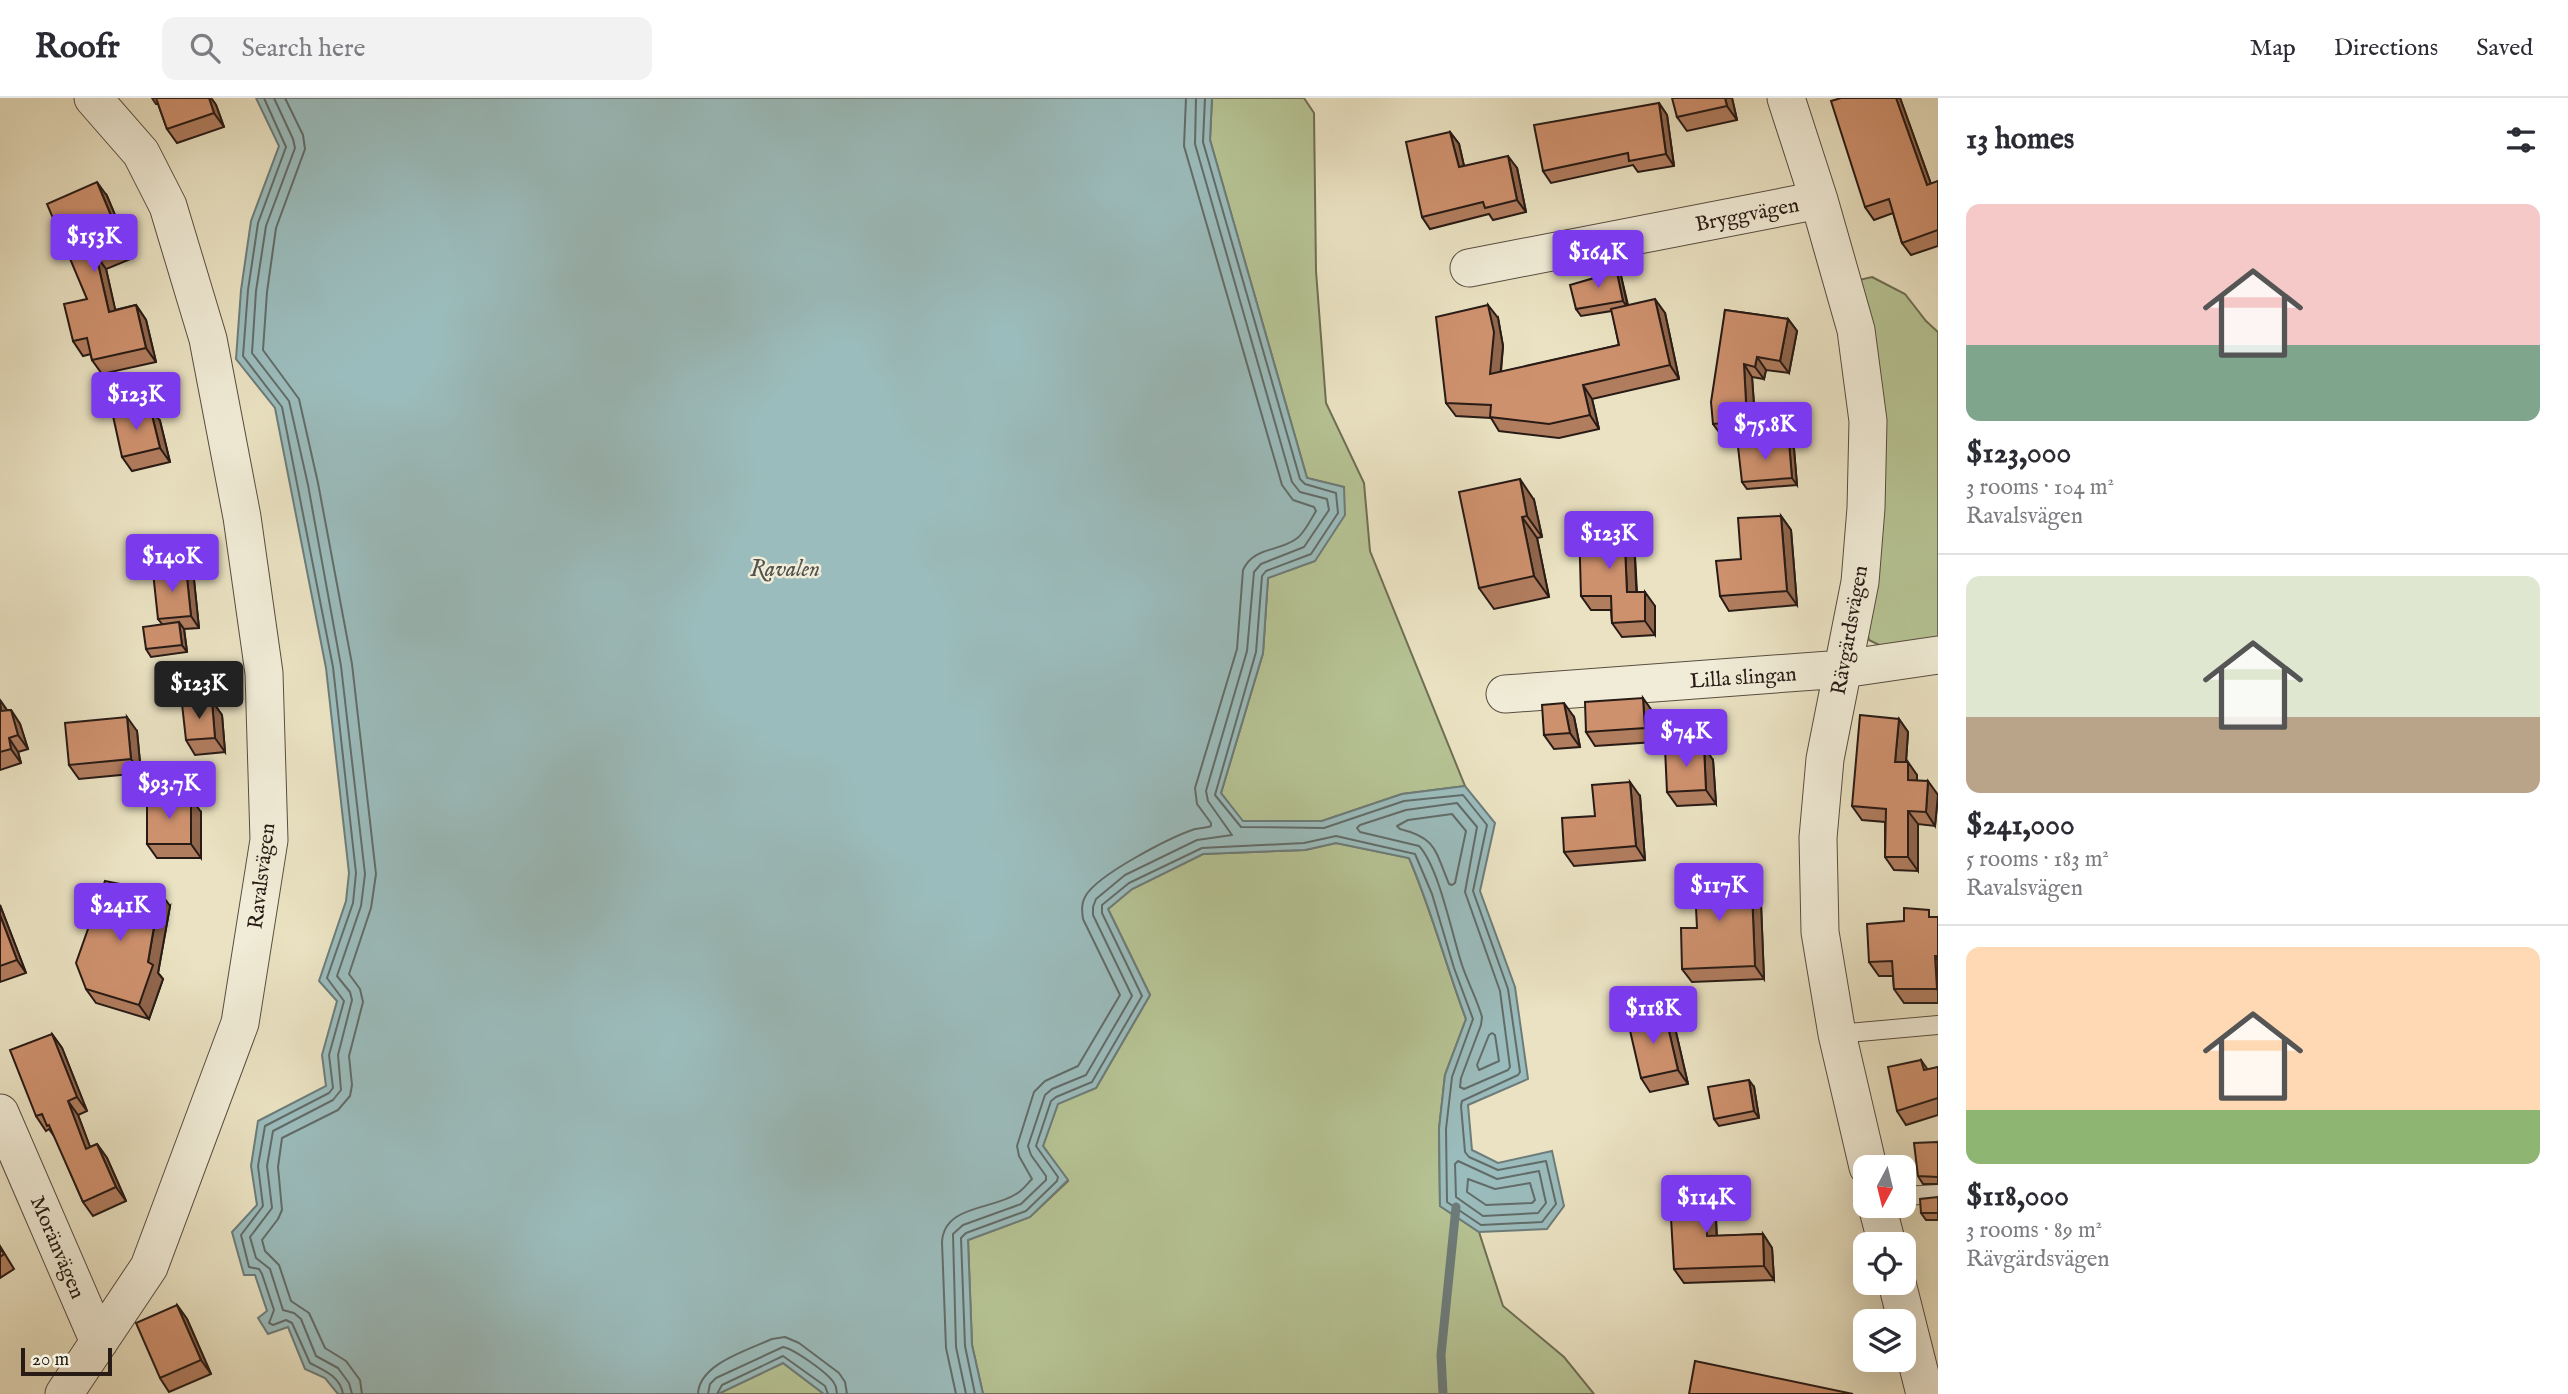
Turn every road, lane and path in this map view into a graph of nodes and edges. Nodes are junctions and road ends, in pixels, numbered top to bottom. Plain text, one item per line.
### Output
1 (93, 98) edge
2 (1786, 98) edge
3 (1819, 200) junction
4 (1469, 268) dead end
5 (1938, 655) edge
6 (1843, 669) junction
7 (1505, 694) dead end
8 (1938, 1025) edge
9 (1837, 1034) junction
10 (0, 1113) edge
11 (1865, 1155) edge
12 (1938, 1194) edge
13 (1916, 1195) edge
14 (1900, 1295) edge
15 (99, 1342) junction
16 (64, 1394) edge
17 (1925, 1394) edge

1 - 15 street, Ravalsvägen
2 - 3 street, Rävgärdsvägen
3 - 4 street, Bryggvägen
3 - 6 street, Rävgärdsvägen
5 - 6 street, Lilla slingan
6 - 7 street, Lilla slingan
6 - 9 street, Rävgärdsvägen
8 - 9 lane
9 - 11 street, Rävgärdsvägen
10 - 15 street, Moränvägen
12 - 13 lane
14 - 17 street
15 - 16 street, Ravalsvägen

